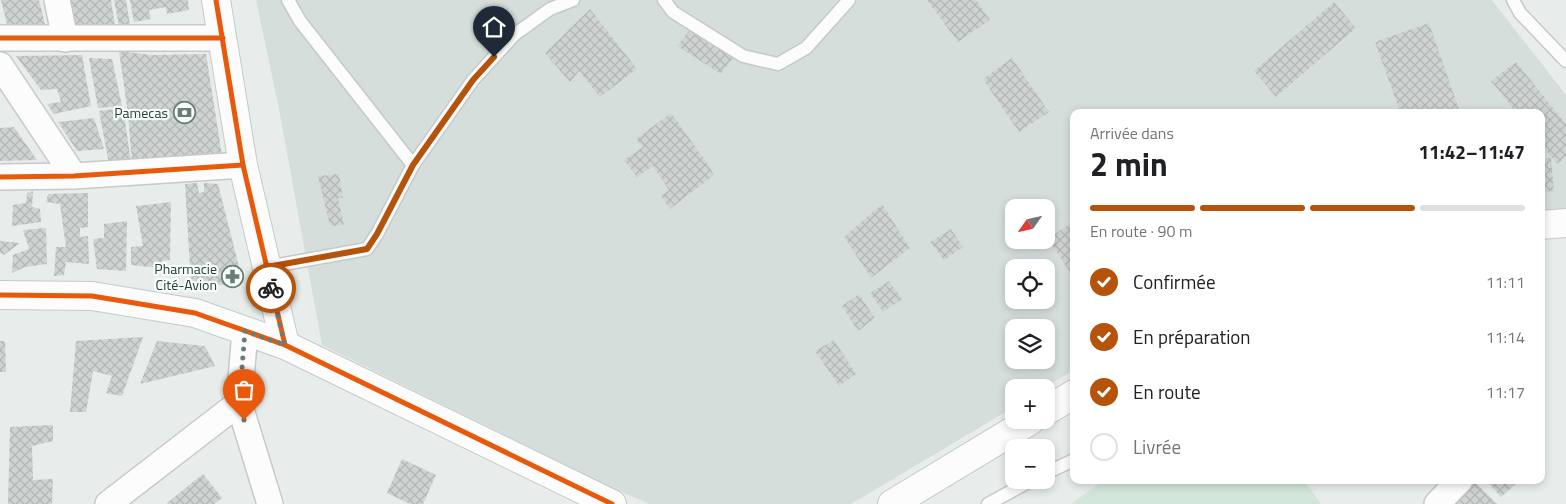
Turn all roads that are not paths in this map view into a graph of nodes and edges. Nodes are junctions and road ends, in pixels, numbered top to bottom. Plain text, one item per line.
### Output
1 (57, 0) edge
2 (216, 0) edge
3 (288, 0) edge
4 (573, 0) edge
5 (664, 0) edge
6 (849, 0) edge
7 (1513, 0) edge
8 (1522, 0) edge
9 (1520, 13) junction
10 (0, 38) edge
11 (223, 38) junction
12 (65, 39) junction
13 (1566, 61) edge
14 (0, 65) edge
15 (243, 165) junction
16 (413, 165) junction
17 (74, 176) junction
18 (0, 177) edge
19 (1566, 223) edge
20 (1545, 225) edge
21 (267, 267) junction
22 (0, 295) edge
23 (245, 331) junction
24 (285, 345) junction
25 (1070, 396) edge
26 (239, 404) junction
27 (1055, 406) edge
28 (1016, 429) edge
29 (1070, 462) edge
30 (1055, 469) edge
31 (1456, 484) edge
32 (1016, 489) edge
33 (108, 504) edge
34 (270, 504) edge
35 (611, 504) edge
36 (892, 504) edge
37 (988, 504) edge
38 (1437, 504) edge

1 - 12 street
2 - 11 street
3 - 16 lane
4 - 16 lane
5 - 6 lane
7 - 9 lane
8 - 9 lane
9 - 13 lane
10 - 12 street
11 - 12 street
11 - 15 street
14 - 17 street
15 - 17 street
15 - 21 street
16 - 21 lane
17 - 18 street
19 - 20 street
21 - 24 street
22 - 23 street
23 - 24 street
23 - 26 street
24 - 35 street
25 - 27 street
26 - 33 street
26 - 34 street
28 - 36 street
29 - 30 lane
31 - 38 street
32 - 37 lane

